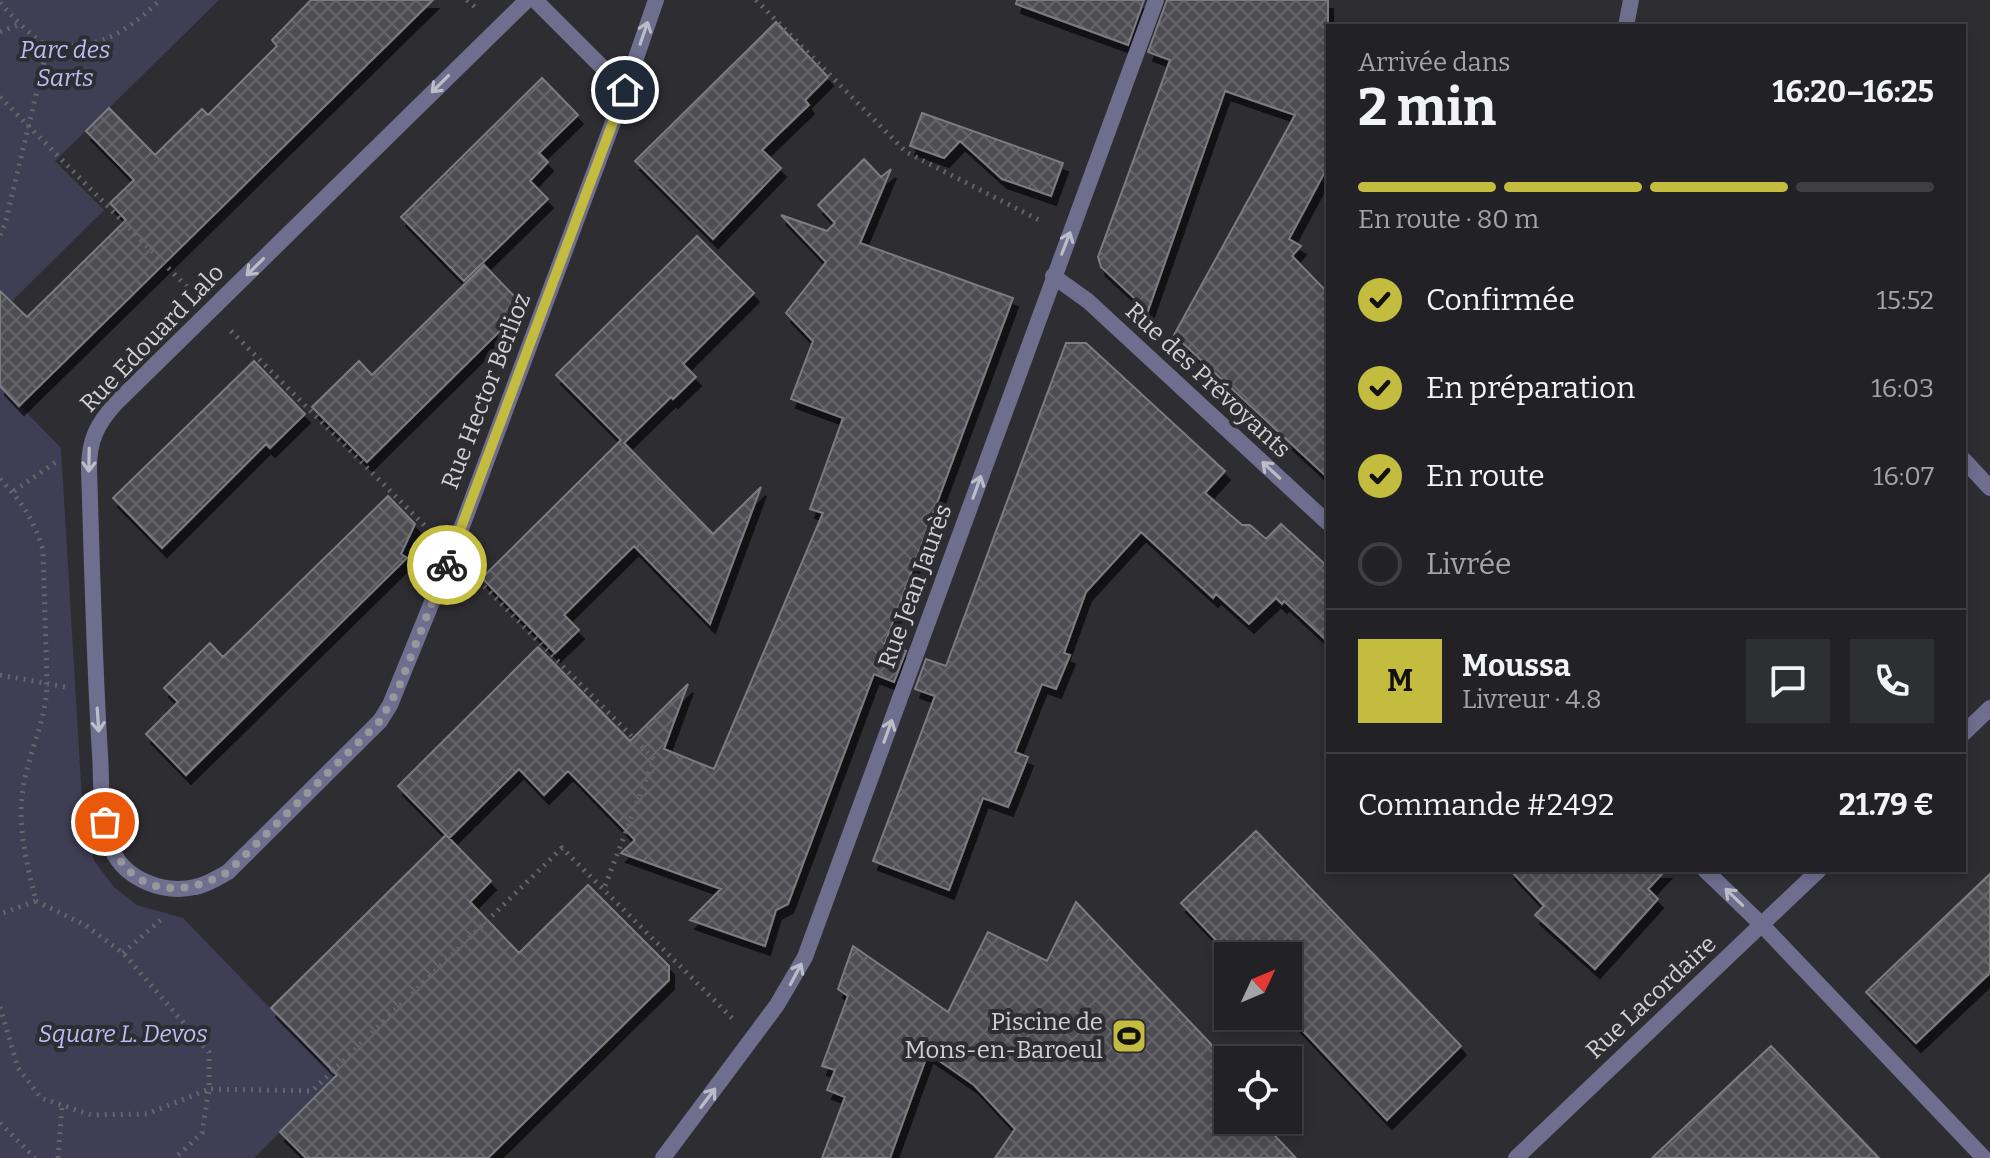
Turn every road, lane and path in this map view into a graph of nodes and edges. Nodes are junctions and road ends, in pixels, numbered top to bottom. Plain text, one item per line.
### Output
1 (160, 0) edge
2 (527, 0) edge
3 (535, 0) edge
4 (656, 0) edge
5 (756, 0) edge
6 (1156, 0) edge
7 (1631, 0) edge
8 (0, 3) edge
9 (21, 24) junction
10 (1626, 24) edge
11 (0, 32) edge
12 (48, 45) junction
13 (625, 90) junction
14 (0, 97) edge
15 (29, 127) junction
16 (0, 235) edge
17 (1069, 235) junction
18 (1053, 276) junction
19 (210, 311) junction
20 (89, 447) junction
21 (1966, 462) edge
22 (1, 483) edge
23 (1990, 488) edge
24 (14, 491) junction
25 (1326, 521) edge
26 (0, 675) edge
27 (47, 685) junction
28 (96, 685) junction
29 (1990, 708) edge
30 (1966, 731) edge
31 (130, 872) joint
32 (1707, 872) edge
33 (1817, 872) edge
34 (36, 901) junction
35 (0, 914) edge
36 (1762, 925) junction
37 (0, 1007) edge
38 (753, 1039) junction
39 (209, 1089) junction
40 (62, 1105) junction
41 (0, 1123) edge
42 (35, 1158) edge
43 (58, 1158) edge
44 (175, 1158) edge
45 (663, 1158) edge
46 (1516, 1158) edge
47 (1984, 1158) edge

1 - 12 path
2 -> 19 street, Rue Edouard Lalo
3 - 13 street
13 -> 4 street, Rue Hector Berlioz
5 - 17 path
6 - 17 street, Rue Jean Jaurès
7 - 10 street
8 - 9 path
9 - 11 path
9 - 12 path
12 - 15 path
13 - 31 street, Rue Hector Berlioz
14 - 15 path
15 - 16 path
15 - 19 path
18 -> 17 street, Rue Jean Jaurès
25 -> 18 street, Rue des Prévoyants
38 -> 18 street, Rue Jean Jaurès
19 - 20 street, Rue Edouard Lalo
20 - 24 path
20 -> 28 street, Rue Edouard Lalo
21 - 23 street
22 - 24 path
24 - 27 path
26 - 27 path
27 - 28 path
27 - 34 path
28 -> 31 street, Rue Edouard Lalo
29 - 30 street
36 -> 32 street
33 - 36 street, Rue Lacordaire
34 - 35 path
34 - 39 path
36 - 46 street, Rue Lacordaire
36 - 47 street
37 - 40 path
38 - 39 path
45 -> 38 street, Rue Jean Jaurès
39 - 40 path
39 - 44 path
40 - 43 path
41 - 42 path

